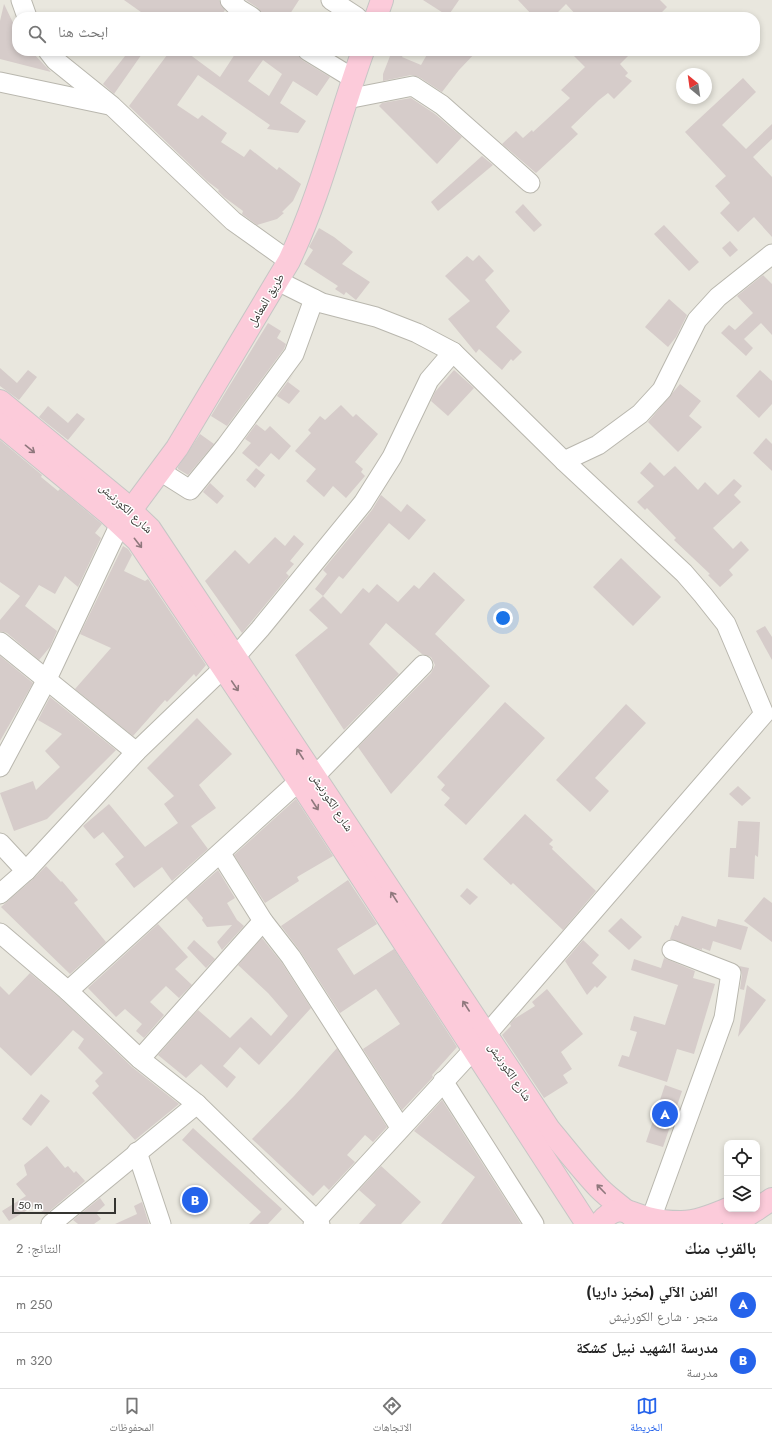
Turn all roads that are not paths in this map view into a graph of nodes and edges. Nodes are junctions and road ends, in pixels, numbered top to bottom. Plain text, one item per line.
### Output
1 (21, 0) edge
2 (230, 0) edge
3 (331, 0) edge
4 (382, 0) edge
5 (25, 12) edge
6 (244, 12) edge
7 (349, 12) edge
8 (378, 12) edge
9 (52, 56) edge
10 (314, 56) edge
11 (361, 56) edge
12 (0, 82) edge
13 (350, 89) junction
14 (112, 106) junction
15 (530, 183) dead end
16 (772, 254) edge
17 (289, 261) junction
18 (278, 281) junction
19 (314, 299) junction
20 (453, 352) junction
21 (0, 401) edge
22 (0, 424) edge
23 (564, 461) junction
24 (160, 471) junction
25 (126, 517) junction
26 (0, 642) edge
27 (229, 661) junction
28 (423, 665) dead end
29 (46, 681) junction
30 (768, 710) edge
31 (136, 752) junction
32 (0, 767) edge
33 (307, 779) junction
34 (0, 843) edge
35 (221, 854) junction
36 (26, 871) junction
37 (0, 894) edge
38 (263, 921) junction
39 (0, 933) edge
40 (672, 950) dead end
41 (68, 991) junction
42 (479, 1042) junction
43 (140, 1059) junction
44 (443, 1081) junction
45 (197, 1104) junction
46 (400, 1127) junction
47 (137, 1152) junction
48 (772, 1190) edge
49 (760, 1196) edge
50 (772, 1199) edge
51 (760, 1207) edge
52 (724, 1211) edge
53 (752, 1212) edge
54 (639, 1218) edge
55 (316, 1223) edge
56 (51, 1224) edge
57 (161, 1224) edge
58 (534, 1224) edge
59 (587, 1224) edge
60 (599, 1224) edge
61 (734, 1224) edge

1 - 5 street
2 - 6 street
3 - 7 street
4 - 8 main road
9 - 14 street
10 - 13 street
11 - 13 main road, طريق المعامل
12 - 14 street
13 - 15 street
13 - 17 main road, طريق المعامل
14 - 17 street
16 - 23 street
17 - 18 main road, طريق المعامل
18 - 19 street
18 - 24 main road, طريق المعامل
19 - 20 street
19 - 24 street
20 - 23 street
20 - 27 street
21 - 25 main road, شارع الكورنيش
22 -> 25 main road, شارع الكورنيش
23 - 30 street
24 - 25 main road, طريق المعامل
25 - 27 main road, شارع الكورنيش
25 - 29 street
26 - 29 street
27 - 31 street
27 - 33 main road, شارع الكورنيش
28 - 33 street
29 - 31 street
29 - 32 street
30 - 42 street
31 - 36 street
33 - 35 street
33 - 42 main road, شارع الكورنيش
34 - 36 street
35 - 38 street
35 - 41 street
36 - 37 street
38 - 43 street
38 - 46 street
39 - 41 street
40 - 54 street
41 - 43 street
42 - 44 street
54 -> 42 main road, شارع الكورنيش
42 - 59 main road, شارع الكورنيش
43 - 45 street
44 - 46 street
44 - 58 street
45 - 47 street
45 - 55 street
46 - 55 street
47 - 56 street
47 - 57 street
48 - 49 main road
50 - 51 main road
52 - 54 main road
53 - 61 main road
54 - 60 main road

